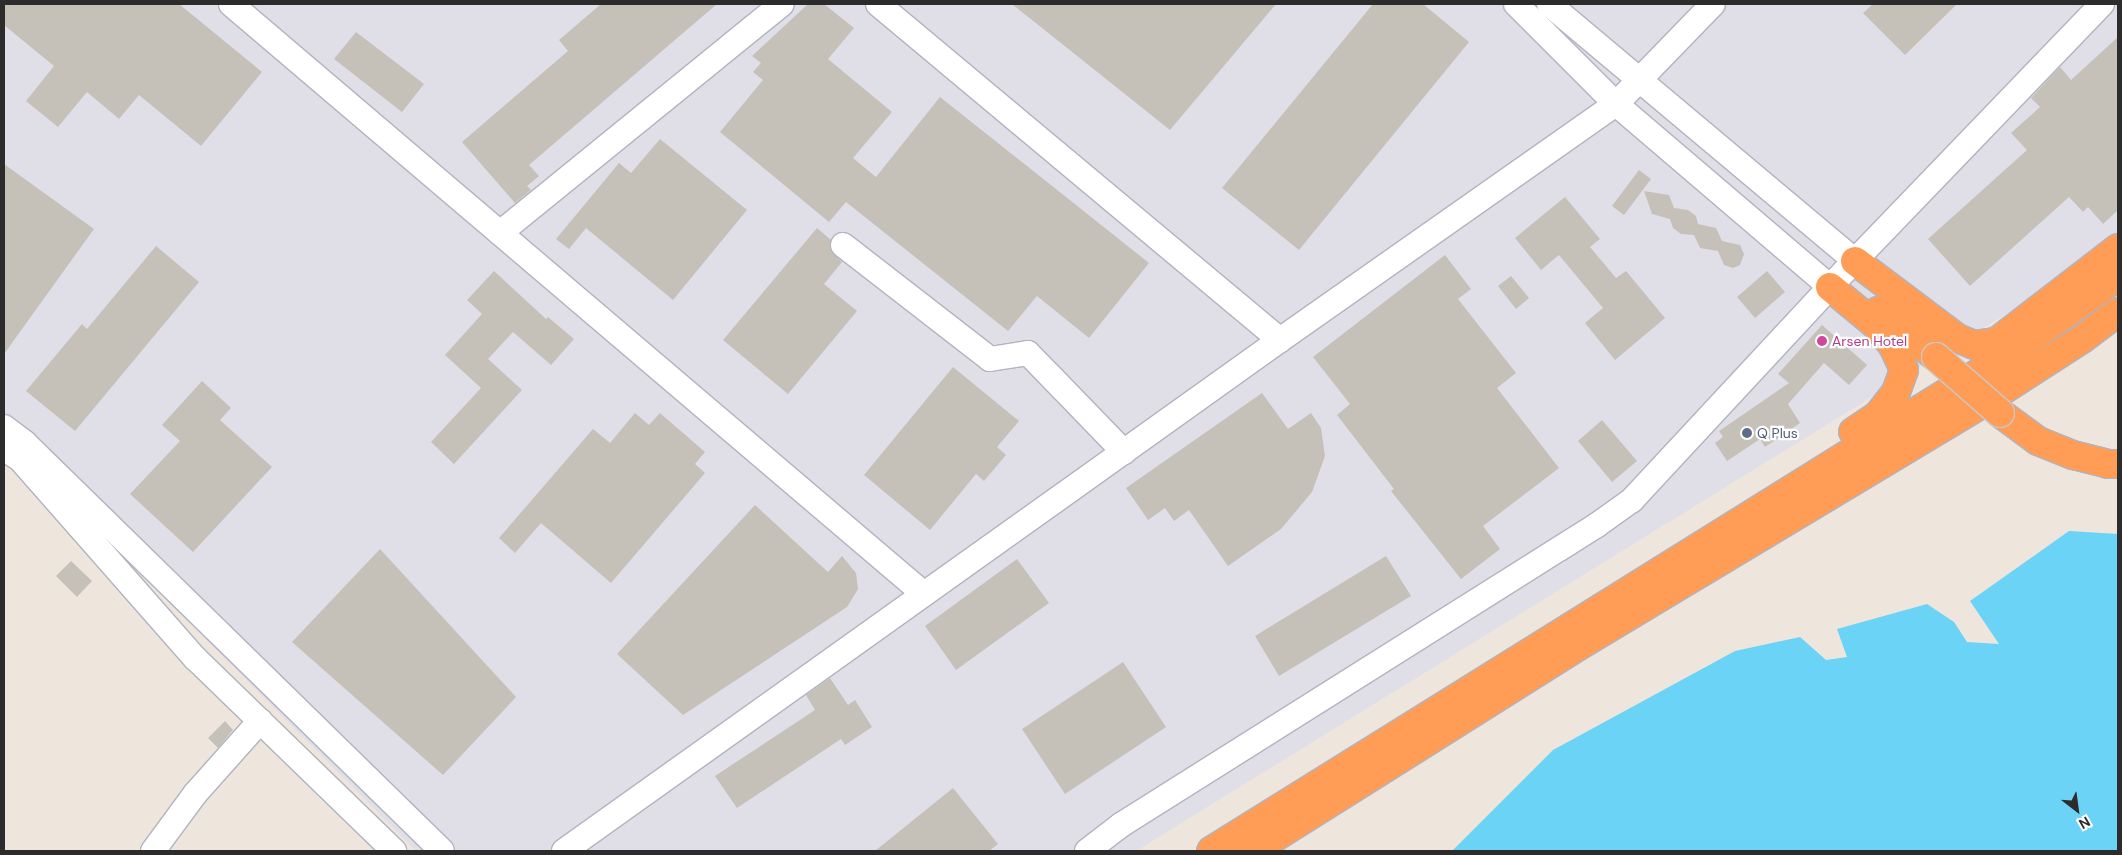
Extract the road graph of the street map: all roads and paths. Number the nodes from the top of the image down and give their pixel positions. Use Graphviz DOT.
graph roads {
  1 [pos="231,4"];
  2 [pos="782,4"];
  3 [pos="878,4"];
  4 [pos="1516,4"];
  5 [pos="1549,4"];
  6 [pos="1713,4"];
  7 [pos="2102,4"];
  8 [pos="1640,81"];
  9 [pos="1616,104"];
  10 [pos="500,233"];
  11 [pos="843,245"];
  12 [pos="2118,248"];
  13 [pos="1841,275"];
  14 [pos="2118,276"];
  15 [pos="2118,312"];
  16 [pos="2118,320"];
  17 [pos="2082,339"];
  18 [pos="1280,340"];
  19 [pos="2004,410"];
  20 [pos="4,426"];
  21 [pos="4,449"];
  22 [pos="1124,452"];
  23 [pos="2118,453"];
  24 [pos="2118,464"];
  25 [pos="1663,568"];
  26 [pos="924,594"];
  27 [pos="260,721"];
  28 [pos="153,851"];
  29 [pos="394,851"];
  30 [pos="442,851"];
  31 [pos="564,851"];
  32 [pos="1086,851"];
  33 [pos="1210,851"];
  34 [pos="1253,851"];
  1 -- 10 [label="street"];
  2 -- 10 [label="street"];
  3 -- 18 [label="street"];
  4 -- 9 [label="street"];
  5 -- 8 [label="street"];
  6 -- 8 [label="street"];
  7 -- 13 [label="street"];
  8 -- 9 [label="street"];
  8 -- 13 [label="street"];
  9 -- 13 [label="street"];
  9 -- 18 [label="street"];
  10 -- 26 [label="street"];
  11 -- 22 [label="street"];
  12 -- 13 [label="highway"];
  13 -- 19 [label="highway, bridge"];
  13 -- 25 [label="highway"];
  13 -- 32 [label="street"];
  14 -- 25 [label="highway"];
  15 -- 17 [label="highway"];
  16 -- 17 [label="highway"];
  17 -- 34 [label="highway"];
  18 -- 22 [label="street"];
  19 -- 23 [label="highway"];
  19 -- 24 [label="highway"];
  20 -- 30 [label="street"];
  21 -- 27 [label="street"];
  22 -- 26 [label="street"];
  25 -- 33 [label="highway"];
  26 -- 31 [label="street"];
  27 -- 28 [label="street"];
  27 -- 29 [label="street"];
}
